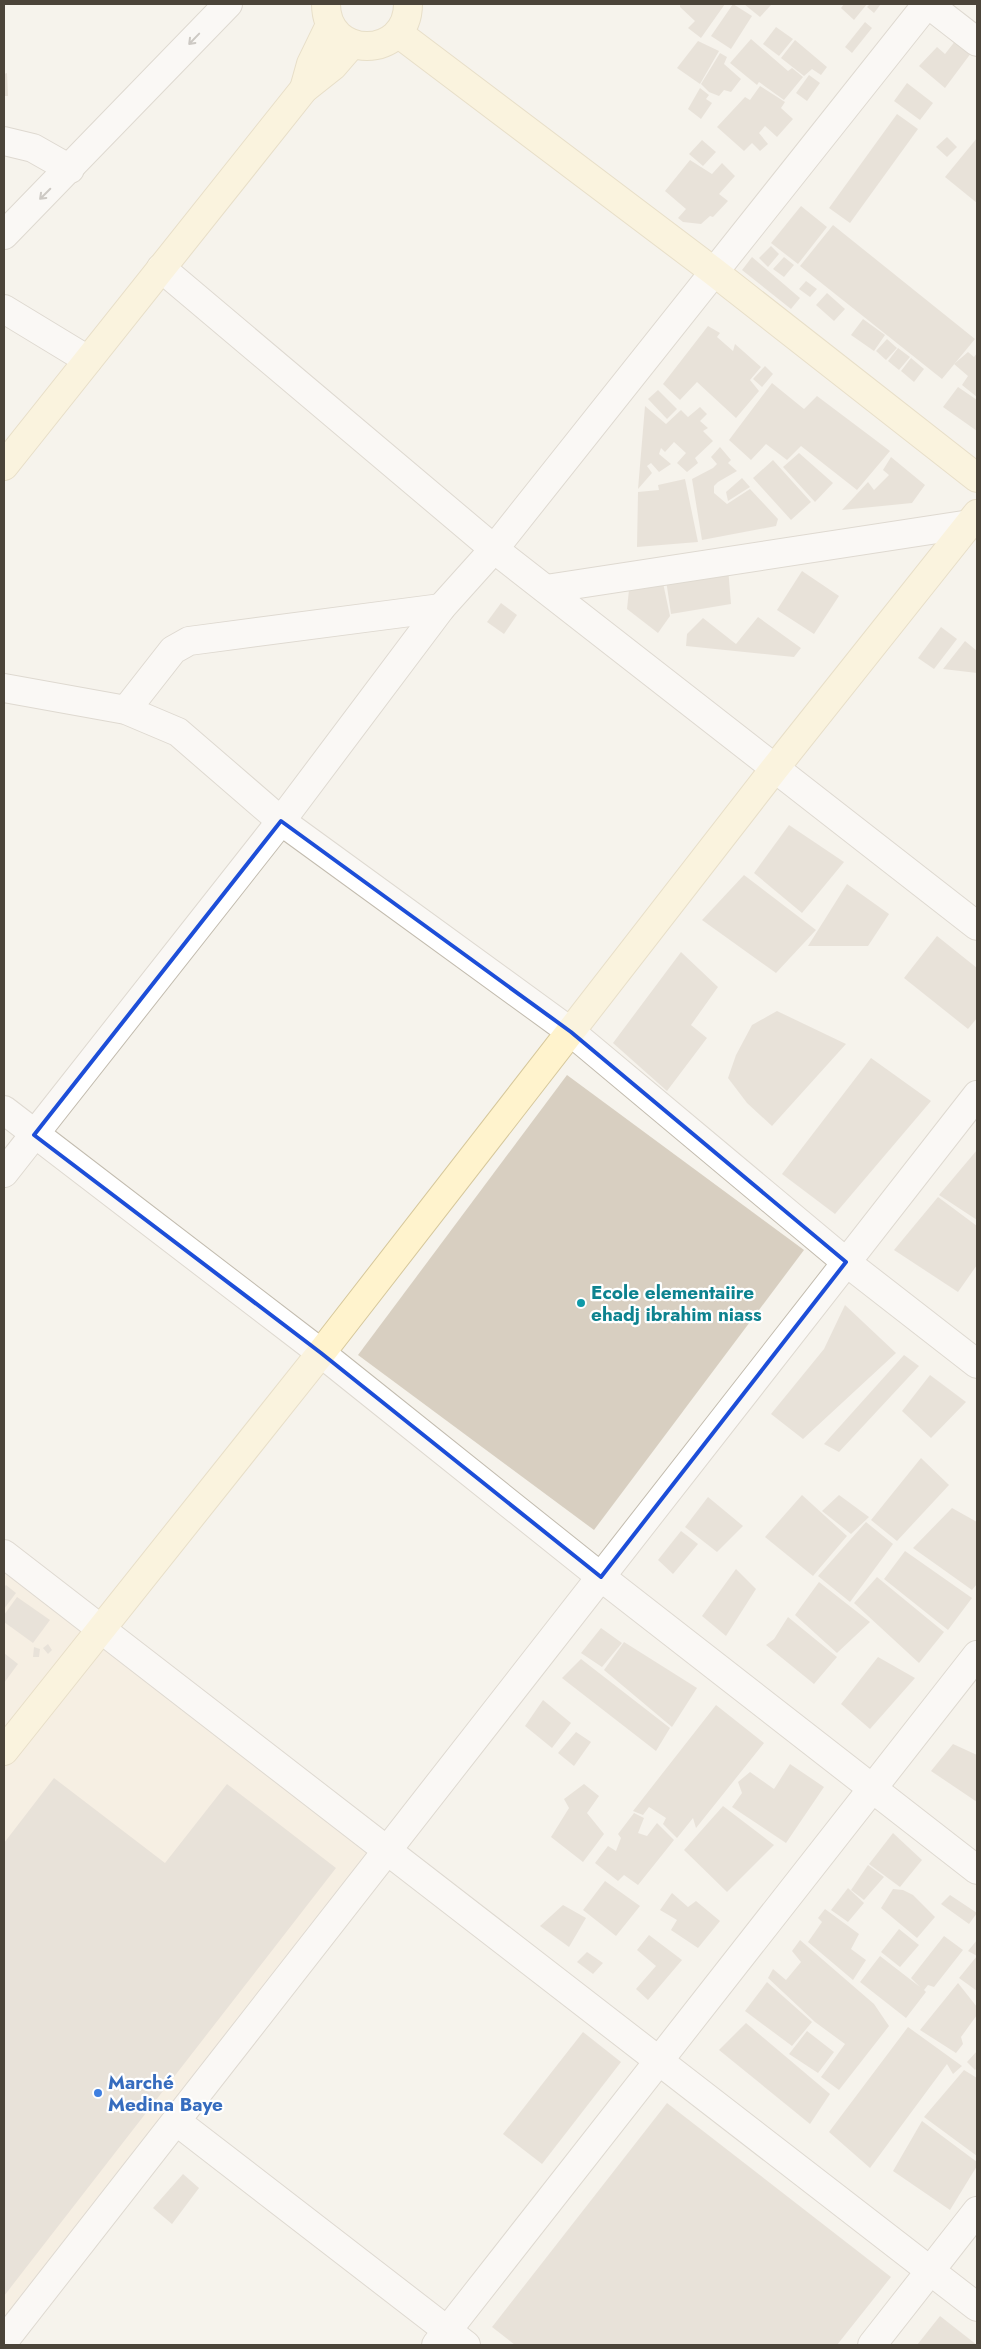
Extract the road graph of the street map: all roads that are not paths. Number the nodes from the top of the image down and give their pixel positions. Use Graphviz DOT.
graph roads {
  1 [pos="228,4"];
  2 [pos="927,4"];
  3 [pos="407,13"];
  4 [pos="328,15"];
  5 [pos="977,42"];
  6 [pos="352,44"];
  7 [pos="304,89"];
  8 [pos="4,141"];
  9 [pos="70,169"];
  10 [pos="4,235"];
  11 [pos="161,268"];
  12 [pos="713,271"];
  13 [pos="4,310"];
  14 [pos="88,360"];
  15 [pos="4,466"];
  16 [pos="977,478"];
  17 [pos="974,519"];
  18 [pos="494,549"];
  19 [pos="546,589"];
  20 [pos="441,608"];
  21 [pos="4,688"];
  22 [pos="126,710"];
  23 [pos="775,768"];
  24 [pos="281,821"];
  25 [pos="977,926"];
  26 [pos="571,1032"];
  27 [pos="977,1095"];
  28 [pos="4,1110"];
  29 [pos="34,1135"];
  30 [pos="4,1173"];
  31 [pos="846,1262"];
  32 [pos="321,1353"];
  33 [pos="977,1364"];
  34 [pos="4,1554"];
  35 [pos="601,1577"];
  36 [pos="101,1630"];
  37 [pos="977,1655"];
  38 [pos="4,1751"];
  39 [pos="872,1789"];
  40 [pos="388,1850"];
  41 [pos="977,1870"];
  42 [pos="659,2060"];
  43 [pos="176,2121"];
  44 [pos="977,2211"];
  45 [pos="931,2271"];
  46 [pos="977,2307"];
  47 [pos="449,2340"];
  48 [pos="4,2341"];
  49 [pos="872,2345"];
  1 -- 9 [label="street, one-way"];
  2 -- 5 [label="street"];
  2 -- 12 [label="street"];
  3 -- 6 [label="street"];
  3 -- 12 [label="street"];
  4 -- 6 [label="street"];
  4 -- 7 [label="street"];
  6 -- 7 [label="street"];
  7 -- 11 [label="street"];
  8 -- 9 [label="street"];
  9 -- 10 [label="street, one-way"];
  11 -- 14 [label="street"];
  11 -- 18 [label="street"];
  12 -- 16 [label="street"];
  12 -- 18 [label="street"];
  13 -- 14 [label="street"];
  14 -- 15 [label="street"];
  17 -- 19 [label="street"];
  17 -- 23 [label="street"];
  18 -- 19 [label="street"];
  18 -- 20 [label="street"];
  19 -- 23 [label="street"];
  20 -- 22 [label="street"];
  20 -- 24 [label="street"];
  21 -- 22 [label="street"];
  22 -- 24 [label="street"];
  23 -- 25 [label="street"];
  23 -- 26 [label="street"];
  24 -- 26 [label="street"];
  24 -- 29 [label="street"];
  26 -- 31 [label="street"];
  26 -- 32 [label="street"];
  27 -- 31 [label="street"];
  28 -- 29 [label="street"];
  29 -- 30 [label="street"];
  29 -- 32 [label="street"];
  31 -- 33 [label="street"];
  31 -- 35 [label="street"];
  32 -- 35 [label="street"];
  32 -- 36 [label="street"];
  34 -- 36 [label="street"];
  35 -- 39 [label="street"];
  35 -- 40 [label="street"];
  36 -- 38 [label="street"];
  36 -- 40 [label="street"];
  37 -- 39 [label="street"];
  39 -- 41 [label="street"];
  39 -- 42 [label="street"];
  40 -- 42 [label="street"];
  40 -- 43 [label="street"];
  42 -- 45 [label="street"];
  42 -- 47 [label="street"];
  43 -- 47 [label="street"];
  43 -- 48 [label="street"];
  44 -- 45 [label="street"];
  45 -- 46 [label="street"];
  45 -- 49 [label="street"];
}
